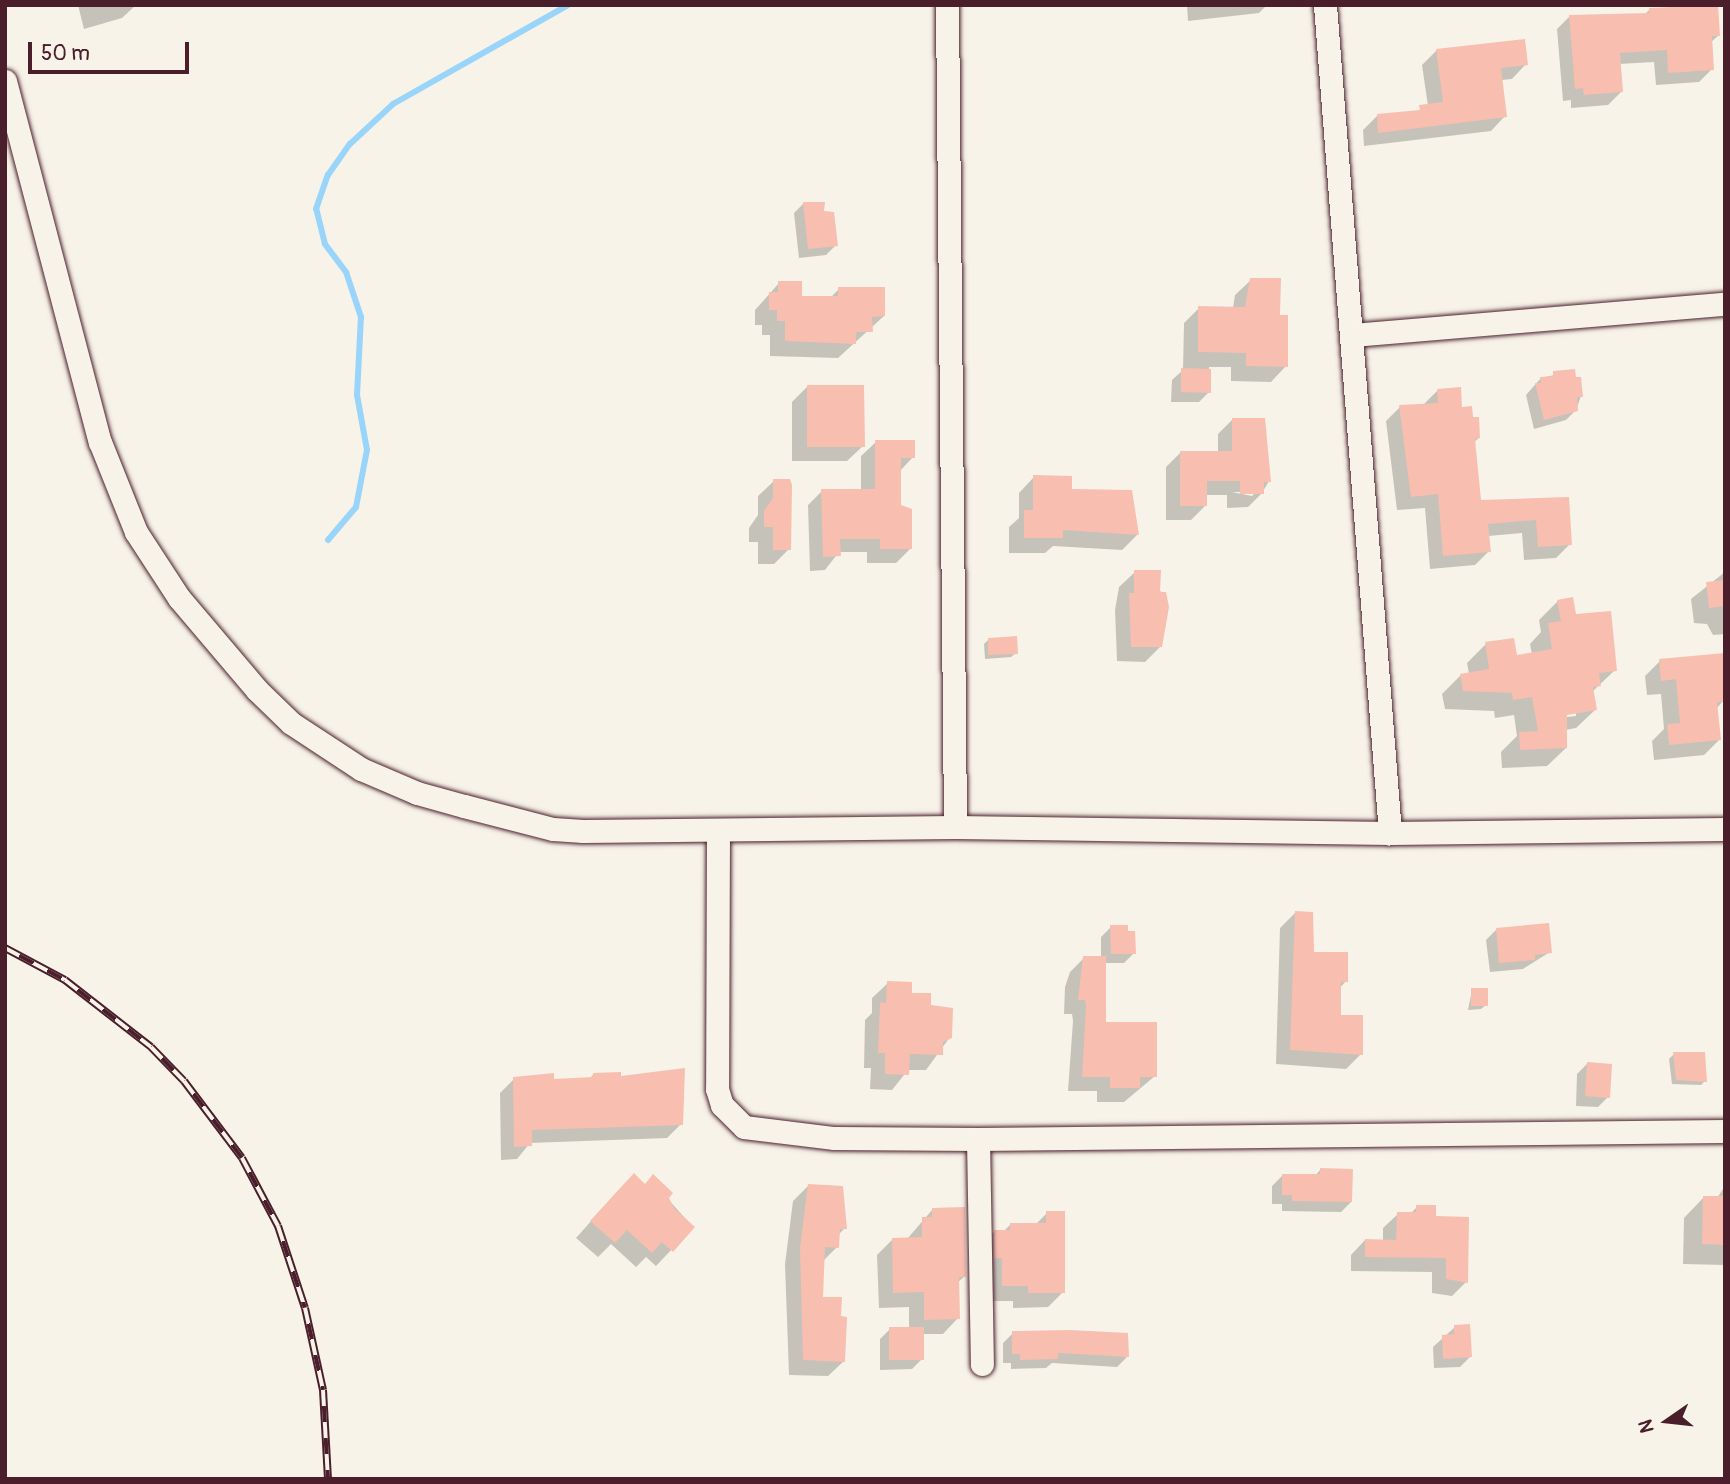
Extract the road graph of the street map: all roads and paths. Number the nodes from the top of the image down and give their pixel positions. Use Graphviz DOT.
graph roads {
  1 [pos="947,5"];
  2 [pos="1325,5"];
  3 [pos="5,81"];
  4 [pos="10,125"];
  5 [pos="1725,304"];
  6 [pos="1352,335"];
  7 [pos="956,827"];
  8 [pos="1725,830"];
  9 [pos="718,831"];
  10 [pos="1390,833"];
  11 [pos="1725,1131"];
  12 [pos="978,1139"];
  13 [pos="982,1364"];
  1 -- 7 [label="street"];
  2 -- 6 [label="street"];
  3 -- 4 [label="street"];
  4 -- 9 [label="street"];
  5 -- 6 [label="street"];
  6 -- 10 [label="street"];
  7 -- 9 [label="street"];
  7 -- 10 [label="street"];
  8 -- 10 [label="street"];
  9 -- 12 [label="street"];
  11 -- 12 [label="street"];
  12 -- 13 [label="street"];
}
